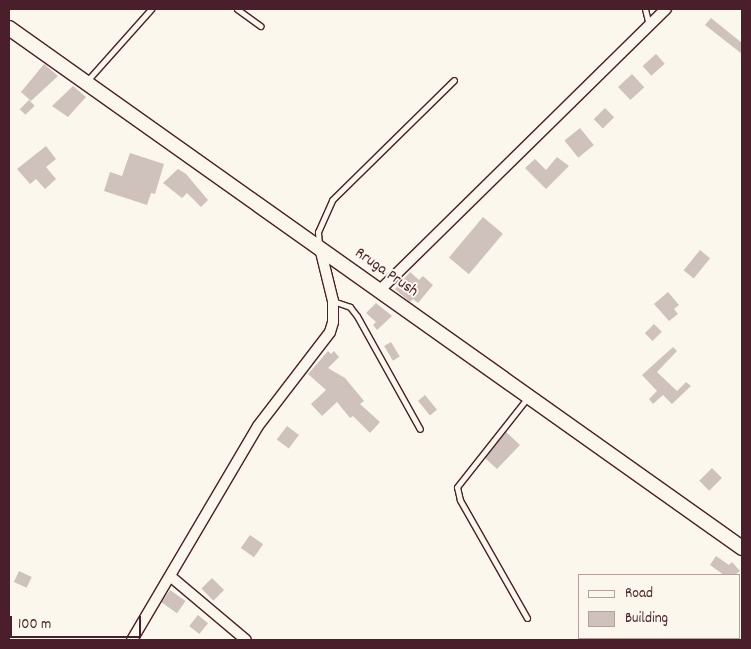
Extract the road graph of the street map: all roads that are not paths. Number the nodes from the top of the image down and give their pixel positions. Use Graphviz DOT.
graph roads {
  1 [pos="151,9"];
  2 [pos="237,9"];
  3 [pos="645,9"];
  4 [pos="666,9"];
  5 [pos="650,25"];
  6 [pos="260,26"];
  7 [pos="9,28"];
  8 [pos="454,80"];
  9 [pos="86,82"];
  10 [pos="320,248"];
  11 [pos="380,290"];
  12 [pos="333,301"];
  13 [pos="529,396"];
  14 [pos="420,429"];
  15 [pos="742,548"];
  16 [pos="170,576"];
  17 [pos="527,618"];
  18 [pos="131,640"];
  19 [pos="246,640"];
  1 -- 9 [label="lane"];
  2 -- 6 [label="lane"];
  3 -- 5 [label="lane"];
  4 -- 5 [label="street"];
  5 -- 11 [label="street"];
  7 -- 9 [label="street, Rruga Prush"];
  8 -- 10 [label="lane"];
  9 -- 10 [label="street, Rruga Prush"];
  10 -- 11 [label="street, Rruga Prush"];
  10 -- 12 [label="street"];
  11 -- 13 [label="street, Rruga Prush"];
  12 -- 14 [label="lane"];
  12 -- 16 [label="street"];
  13 -- 15 [label="street, Rruga Prush"];
  13 -- 17 [label="lane"];
  16 -- 18 [label="street"];
  16 -- 19 [label="street"];
}
